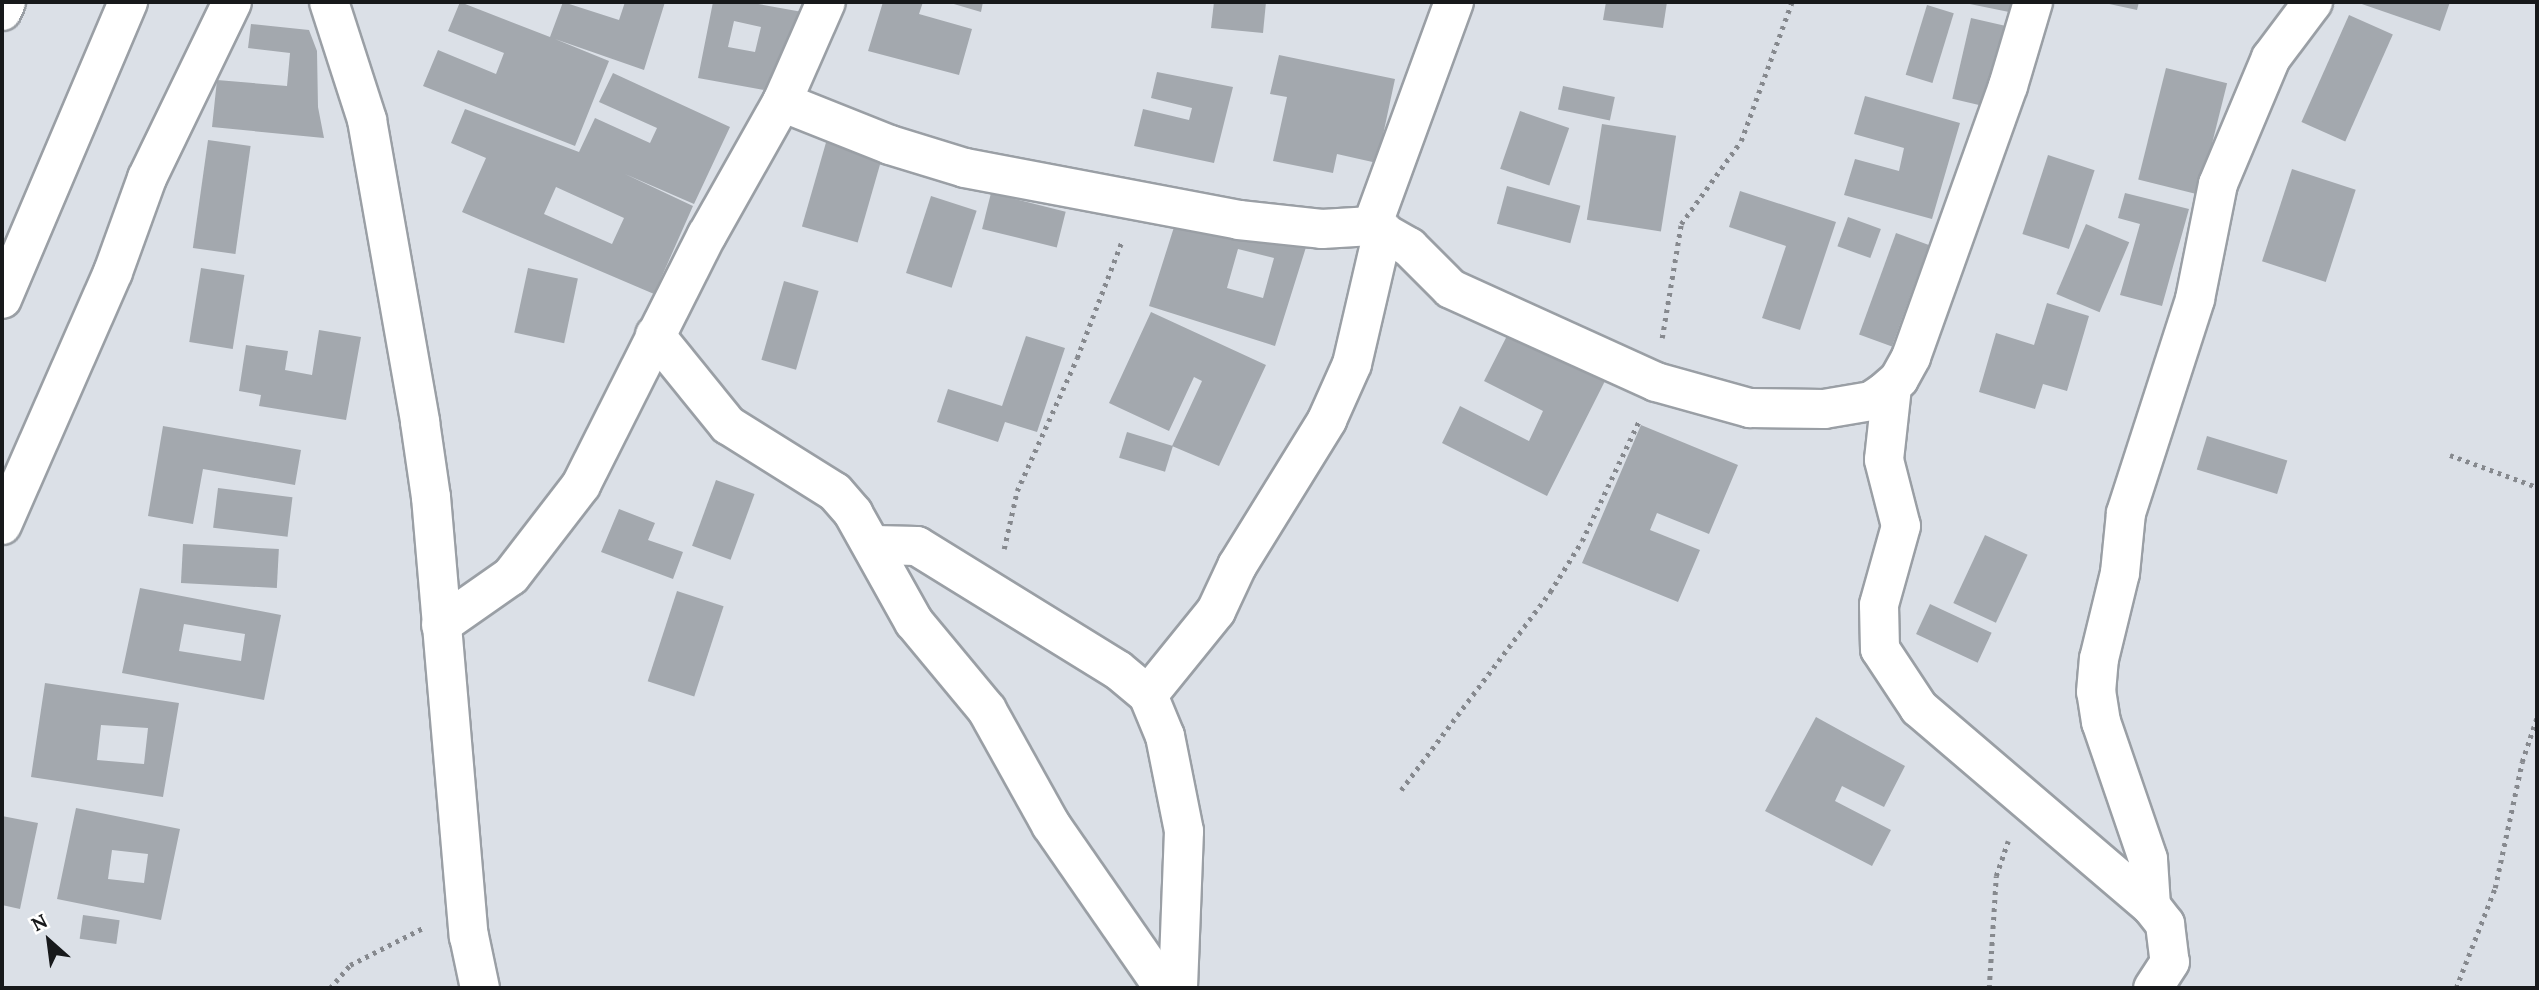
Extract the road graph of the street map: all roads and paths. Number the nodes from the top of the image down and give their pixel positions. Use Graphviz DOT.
graph roads {
  1 [pos="6,2"];
  2 [pos="128,2"];
  3 [pos="232,2"];
  4 [pos="329,2"];
  5 [pos="825,2"];
  6 [pos="1454,2"];
  7 [pos="1792,2"];
  8 [pos="2033,2"];
  9 [pos="2313,2"];
  10 [pos="2,11"];
  11 [pos="782,102"];
  12 [pos="1130,199"];
  13 [pos="1378,229"];
  14 [pos="2,299"];
  15 [pos="656,335"];
  16 [pos="1656,382"];
  17 [pos="1892,387"];
  18 [pos="2450,455"];
  19 [pos="2537,487"];
  20 [pos="2,525"];
  21 [pos="875,545"];
  22 [pos="988,591"];
  23 [pos="441,625"];
  24 [pos="1148,695"];
  25 [pos="2537,717"];
  26 [pos="1401,790"];
  27 [pos="2028,799"];
  28 [pos="466,900"];
  29 [pos="2151,906"];
  30 [pos="330,988"];
  31 [pos="480,988"];
  32 [pos="1164,988"];
  33 [pos="1178,988"];
  34 [pos="1989,988"];
  35 [pos="2153,988"];
  36 [pos="2456,988"];
  1 -- 10 [label="street"];
  2 -- 14 [label="street"];
  3 -- 20 [label="street"];
  4 -- 23 [label="street"];
  5 -- 11 [label="street"];
  6 -- 13 [label="street"];
  7 -- 16 [label="path"];
  8 -- 17 [label="street"];
  9 -- 29 [label="street"];
  11 -- 12 [label="street"];
  11 -- 15 [label="street"];
  12 -- 13 [label="street"];
  12 -- 22 [label="path"];
  13 -- 16 [label="street"];
  13 -- 24 [label="street"];
  15 -- 21 [label="street"];
  15 -- 23 [label="street"];
  16 -- 17 [label="street"];
  16 -- 26 [label="path"];
  17 -- 27 [label="street"];
  18 -- 19 [label="path"];
  21 -- 22 [label="street"];
  21 -- 32 [label="street"];
  22 -- 24 [label="street"];
  23 -- 28 [label="street"];
  24 -- 33 [label="street"];
  25 -- 36 [label="path"];
  27 -- 29 [label="street"];
  27 -- 34 [label="path"];
  28 -- 30 [label="path"];
  28 -- 31 [label="street"];
  29 -- 35 [label="street"];
}
